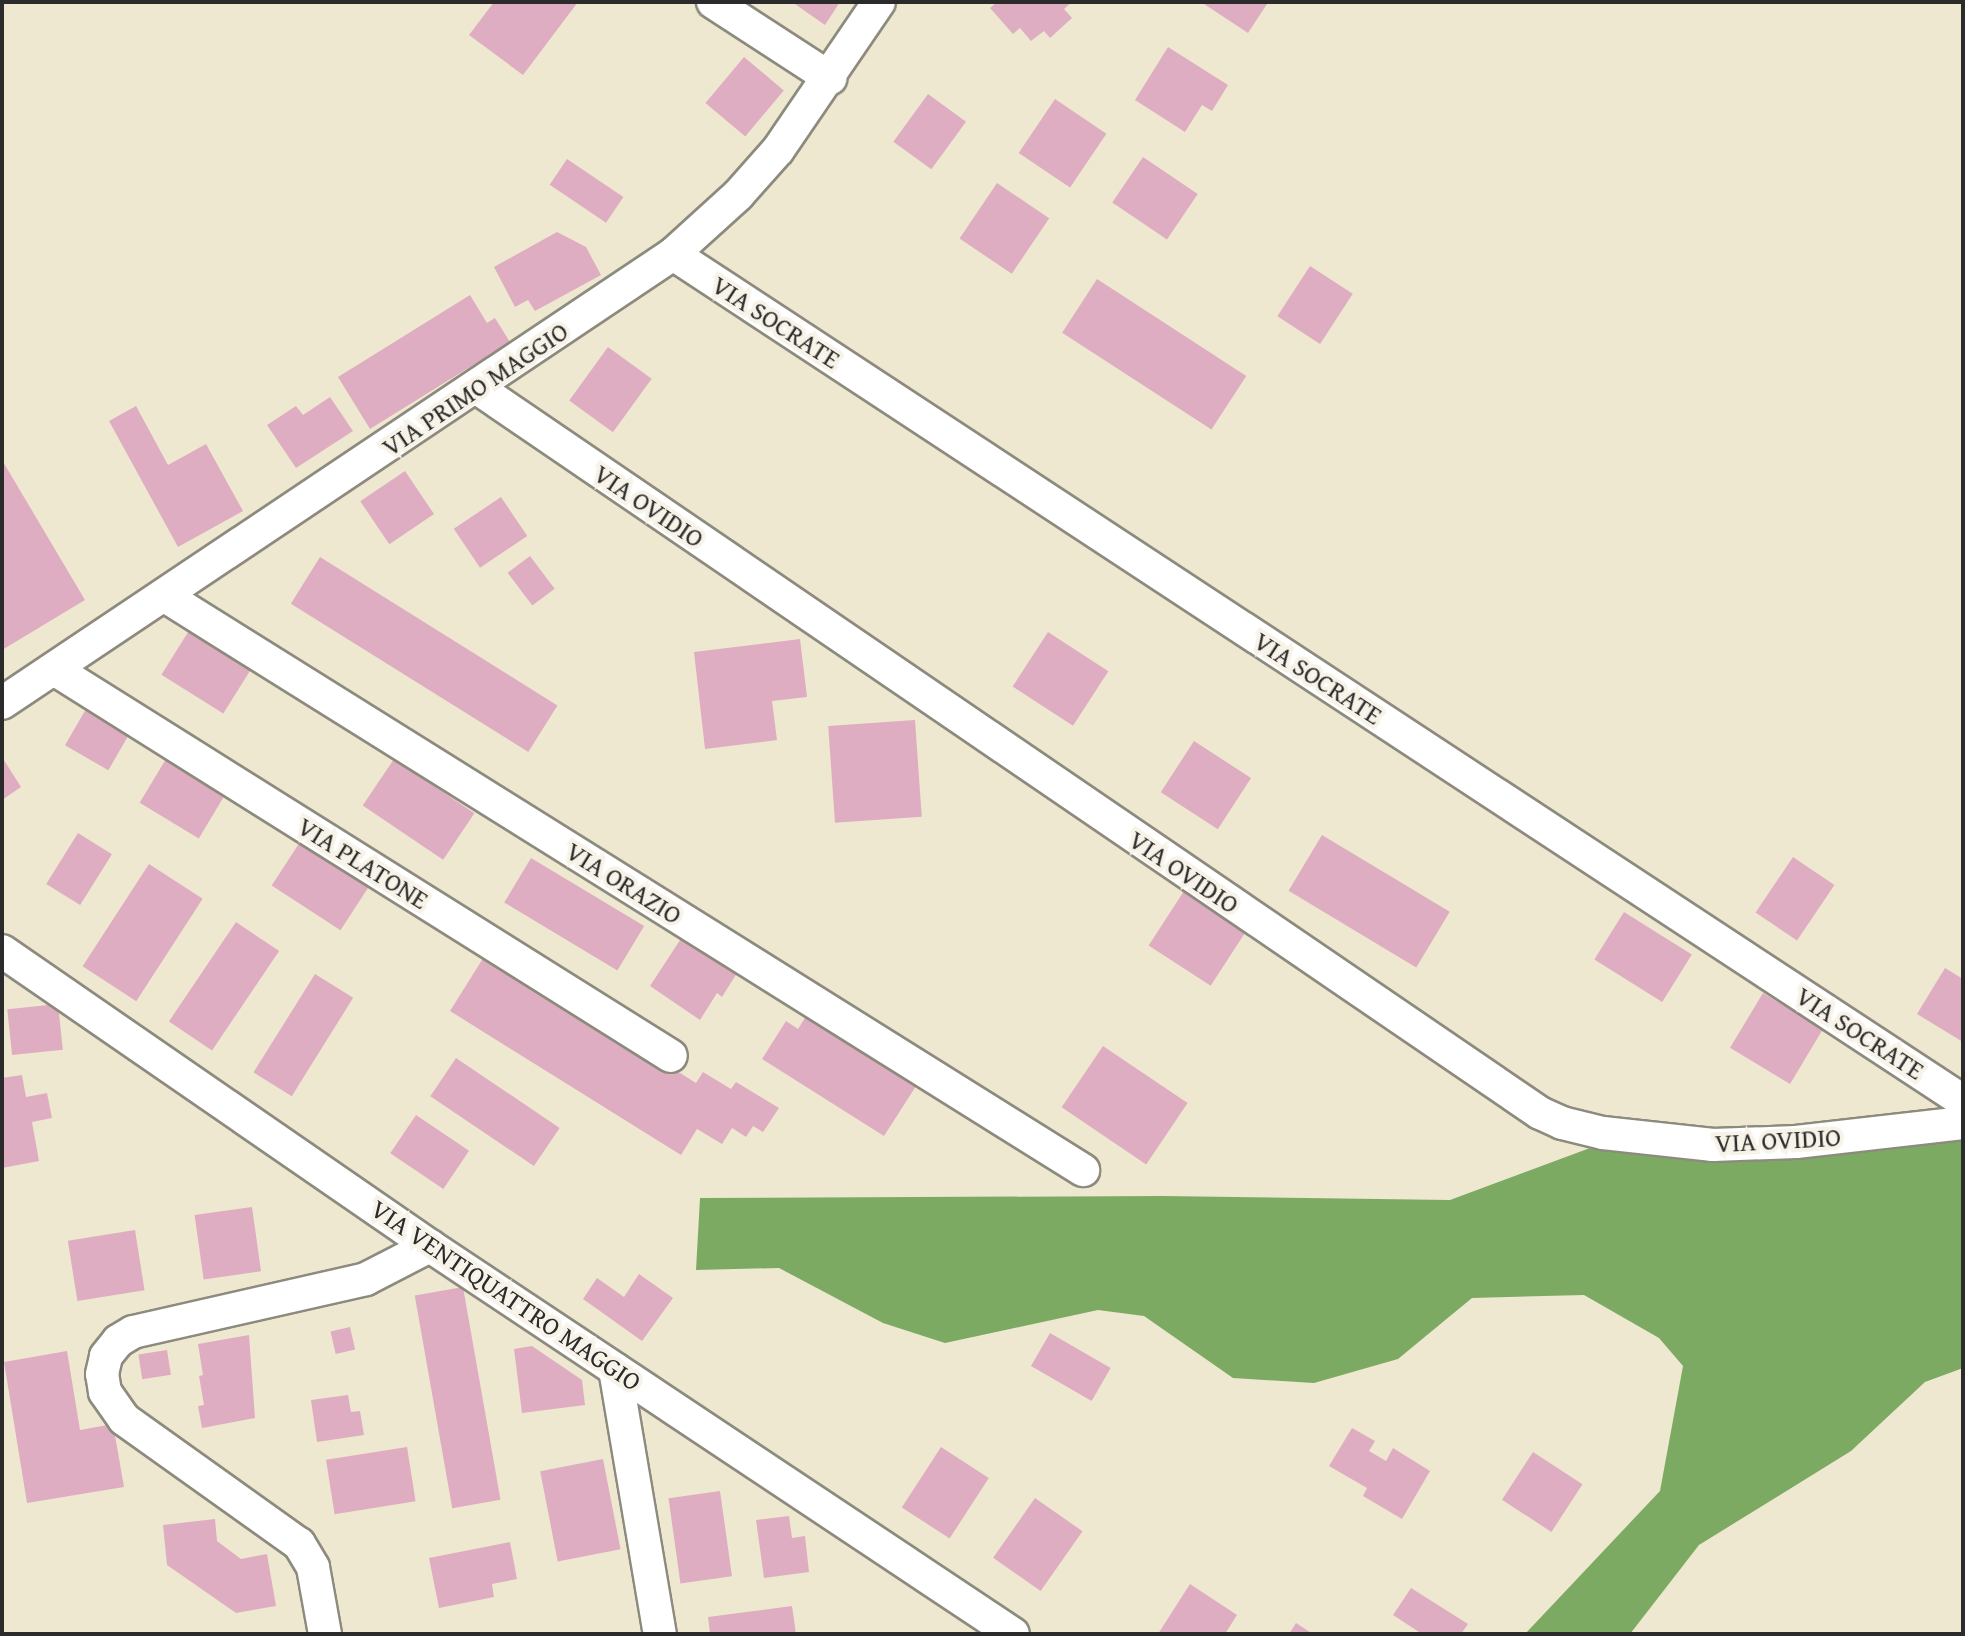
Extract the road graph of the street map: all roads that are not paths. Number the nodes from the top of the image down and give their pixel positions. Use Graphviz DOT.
graph roads {
  1 [pos="713,2"];
  2 [pos="879,2"];
  3 [pos="830,78"];
  4 [pos="673,254"];
  5 [pos="476,387"];
  6 [pos="165,596"];
  7 [pos="54,669"];
  8 [pos="2,703"];
  9 [pos="2,951"];
  10 [pos="671,1056"];
  11 [pos="1963,1101"];
  12 [pos="1963,1123"];
  13 [pos="1083,1170"];
  14 [pos="430,1246"];
  15 [pos="615,1369"];
  16 [pos="325,1634"];
  17 [pos="660,1634"];
  18 [pos="1013,1634"];
  1 -- 3 [label="street"];
  2 -- 3 [label="street, VIA PRIMO MAGGIO"];
  3 -- 4 [label="street, VIA PRIMO MAGGIO"];
  4 -- 5 [label="street, VIA PRIMO MAGGIO"];
  4 -- 11 [label="street, VIA SOCRATE"];
  5 -- 6 [label="street, VIA PRIMO MAGGIO"];
  5 -- 12 [label="street, VIA OVIDIO"];
  6 -- 7 [label="street, VIA PRIMO MAGGIO"];
  6 -- 13 [label="street, VIA ORAZIO"];
  7 -- 8 [label="street, VIA PRIMO MAGGIO"];
  7 -- 10 [label="street, VIA PLATONE"];
  9 -- 14 [label="street, VIA VENTIQUATTRO MAGGIO"];
  14 -- 15 [label="street, VIA VENTIQUATTRO MAGGIO"];
  14 -- 16 [label="street"];
  15 -- 17 [label="street"];
  15 -- 18 [label="street, VIA VENTIQUATTRO MAGGIO"];
}
